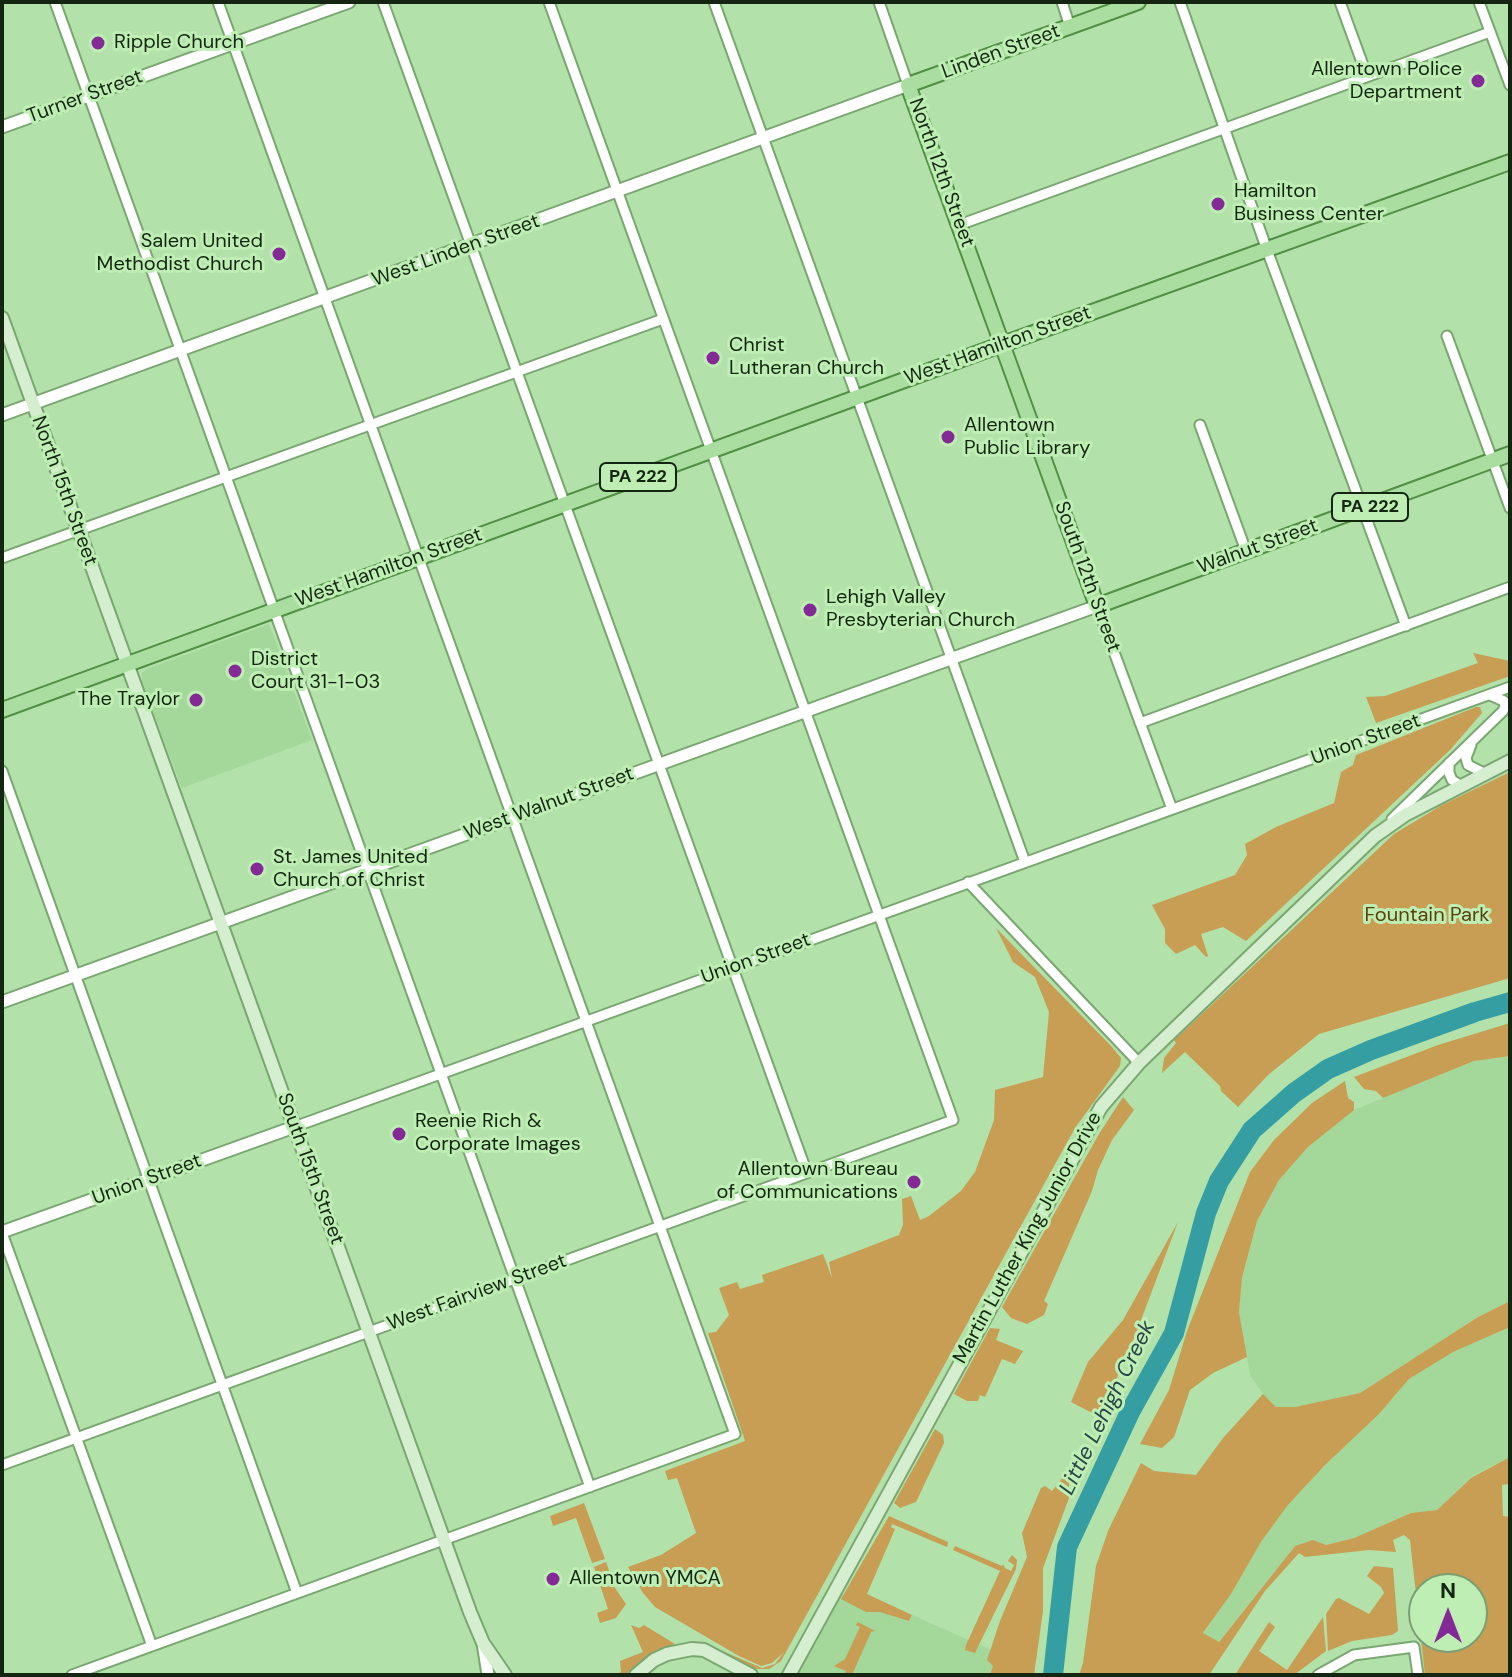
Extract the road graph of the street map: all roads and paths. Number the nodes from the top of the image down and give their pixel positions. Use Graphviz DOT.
graph roads {
  1 [pos="55,2"];
  2 [pos="218,2"];
  3 [pos="349,2"];
  4 [pos="383,2"];
  5 [pos="549,2"];
  6 [pos="714,2"];
  7 [pos="879,2"];
  8 [pos="1062,2"];
  9 [pos="1138,2"];
  10 [pos="1180,2"];
  11 [pos="1340,2"];
  12 [pos="1479,2"];
  13 [pos="1070,27"];
  14 [pos="1490,32"];
  15 [pos="233,44"];
  16 [pos="1367,76"];
  17 [pos="908,85"];
  18 [pos="1510,85"];
  19 [pos="89,96"];
  20 [pos="2,127"];
  21 [pos="1225,129"];
  22 [pos="763,140"];
  23 [pos="1510,162"];
  24 [pos="617,192"];
  25 [pos="959,225"];
  26 [pos="471,246"];
  27 [pos="1267,250"];
  28 [pos="326,298"];
  29 [pos="2,318"];
  30 [pos="663,319"];
  31 [pos="1447,336"];
  32 [pos="1003,344"];
  33 [pos="180,351"];
  34 [pos="517,372"];
  35 [pos="857,398"];
  36 [pos="32,405"];
  37 [pos="2,415"];
  38 [pos="371,425"];
  39 [pos="1200,425"];
  40 [pos="710,451"];
  41 [pos="1510,454"];
  42 [pos="1493,461"];
  43 [pos="225,478"];
  44 [pos="564,504"];
  45 [pos="1510,508"];
  46 [pos="1364,509"];
  47 [pos="79,531"];
  48 [pos="1246,551"];
  49 [pos="420,557"];
  50 [pos="2,558"];
  51 [pos="1510,587"];
  52 [pos="1097,606"];
  53 [pos="273,610"];
  54 [pos="1406,626"];
  55 [pos="951,659"];
  56 [pos="127,664"];
  57 [pos="1510,687"];
  58 [pos="1490,695"];
  59 [pos="1507,708"];
  60 [pos="2,710"];
  61 [pos="805,712"];
  62 [pos="1140,723"];
  63 [pos="1474,739"];
  64 [pos="1510,761"];
  65 [pos="1449,763"];
  66 [pos="659,764"];
  67 [pos="2,771"];
  68 [pos="1484,773"];
  69 [pos="1460,785"];
  70 [pos="1172,809"];
  71 [pos="513,817"];
  72 [pos="1375,836"];
  73 [pos="1025,862"];
  74 [pos="367,870"];
  75 [pos="968,882"];
  76 [pos="879,915"];
  77 [pos="220,923"];
  78 [pos="733,968"];
  79 [pos="75,976"];
  80 [pos="2,1002"];
  81 [pos="587,1021"];
  82 [pos="1139,1063"];
  83 [pos="441,1074"];
  84 [pos="294,1127"];
  85 [pos="807,1173"];
  86 [pos="147,1180"];
  87 [pos="661,1226"];
  88 [pos="2,1232"];
  89 [pos="515,1279"];
  90 [pos="369,1332"];
  91 [pos="223,1385"];
  92 [pos="76,1438"];
  93 [pos="2,1465"];
  94 [pos="590,1487"];
  95 [pos="445,1539"];
  96 [pos="297,1593"];
  97 [pos="483,1643"];
  98 [pos="152,1646"];
  99 [pos="710,1653"];
  100 [pos="738,1671"];
  101 [pos="787,1673"];
  102 [pos="504,1674"];
  103 [pos="72,1675"];
  104 [pos="488,1675"];
  105 [pos="636,1675"];
  106 [pos="648,1675"];
  107 [pos="751,1675"];
  108 [pos="1318,1675"];
  109 [pos="1418,1675"];
  1 -- 19 [label="street"];
  2 -- 15 [label="street"];
  3 -- 15 [label="street, Turner Street"];
  4 -- 26 [label="street"];
  5 -- 24 [label="street"];
  6 -- 22 [label="street"];
  7 -- 17 [label="street, North 12th Street"];
  8 -- 13 [label="street"];
  9 -- 13 [label="main road, Linden Street"];
  10 -- 21 [label="street"];
  11 -- 16 [label="street"];
  12 -- 14 [label="street"];
  13 -- 17 [label="main road, Linden Street"];
  14 -- 16 [label="street"];
  14 -- 18 [label="street"];
  15 -- 19 [label="street, Turner Street"];
  15 -- 28 [label="street"];
  16 -- 21 [label="street"];
  17 -- 22 [label="street, West Linden Street"];
  17 -- 25 [label="main road, North 12th Street"];
  19 -- 20 [label="street, Turner Street"];
  19 -- 33 [label="street"];
  21 -- 25 [label="street"];
  21 -- 27 [label="street"];
  22 -- 24 [label="street, West Linden Street"];
  22 -- 35 [label="street"];
  23 -- 27 [label="main road, West Hamilton Street"];
  24 -- 26 [label="street, West Linden Street"];
  24 -- 30 [label="street"];
  25 -- 32 [label="main road, North 12th Street"];
  26 -- 28 [label="street, West Linden Street"];
  26 -- 34 [label="street"];
  27 -- 32 [label="main road, West Hamilton Street"];
  27 -- 46 [label="street"];
  28 -- 33 [label="street, West Linden Street"];
  28 -- 38 [label="street"];
  29 -- 36 [label="main road, North 15th Street"];
  30 -- 34 [label="street"];
  30 -- 40 [label="street"];
  31 -- 42 [label="street"];
  32 -- 35 [label="main road, West Hamilton Street / PA 222"];
  32 -- 52 [label="main road, South 12th Street"];
  33 -- 36 [label="street, West Linden Street"];
  33 -- 43 [label="street"];
  34 -- 38 [label="street"];
  34 -- 44 [label="street"];
  35 -- 40 [label="main road, West Hamilton Street / PA 222"];
  35 -- 55 [label="street"];
  36 -- 37 [label="street, West Linden Street"];
  36 -- 47 [label="main road, North 15th Street"];
  38 -- 43 [label="street"];
  38 -- 49 [label="street"];
  39 -- 48 [label="street"];
  40 -- 44 [label="main road, West Hamilton Street / PA 222"];
  40 -- 61 [label="street"];
  41 -- 42 [label="main road, Walnut Street / PA 222"];
  42 -- 45 [label="street"];
  42 -- 46 [label="main road, Walnut Street / PA 222"];
  43 -- 47 [label="street"];
  43 -- 53 [label="street"];
  44 -- 49 [label="main road, West Hamilton Street / PA 222"];
  44 -- 66 [label="street"];
  46 -- 48 [label="main road, Walnut Street / PA 222"];
  46 -- 54 [label="street"];
  47 -- 50 [label="street"];
  47 -- 56 [label="main road, North 15th Street"];
  48 -- 52 [label="main road, Walnut Street / PA 222"];
  49 -- 53 [label="main road, West Hamilton Street / PA 222"];
  49 -- 71 [label="street"];
  51 -- 54 [label="street"];
  52 -- 55 [label="street, West Walnut Street"];
  52 -- 62 [label="street, South 12th Street"];
  53 -- 56 [label="main road, West Hamilton Street / PA 222"];
  53 -- 74 [label="street"];
  54 -- 62 [label="street"];
  55 -- 61 [label="street, West Walnut Street"];
  55 -- 73 [label="street"];
  56 -- 60 [label="main road, PA 222"];
  56 -- 77 [label="main road, South 15th Street"];
  57 -- 58 [label="street, Union Street"];
  58 -- 59 [label="street"];
  58 -- 70 [label="street, Union Street"];
  59 -- 63 [label="street"];
  61 -- 66 [label="street, West Walnut Street"];
  61 -- 76 [label="street"];
  62 -- 70 [label="street, South 12th Street"];
  63 -- 65 [label="street"];
  63 -- 68 [label="street"];
  64 -- 68 [label="main road, Martin Luther King Junior Drive"];
  65 -- 69 [label="street"];
  65 -- 72 [label="street"];
  66 -- 71 [label="street, West Walnut Street"];
  66 -- 78 [label="street"];
  67 -- 79 [label="street"];
  68 -- 69 [label="main road, Martin Luther King Junior Drive"];
  69 -- 72 [label="main road, Martin Luther King Junior Drive"];
  70 -- 73 [label="street, Union Street"];
  71 -- 74 [label="street, West Walnut Street"];
  71 -- 81 [label="street"];
  72 -- 82 [label="main road, Martin Luther King Junior Drive"];
  73 -- 75 [label="street, Union Street"];
  74 -- 77 [label="street, West Walnut Street"];
  74 -- 83 [label="street"];
  75 -- 76 [label="street, Union Street"];
  75 -- 82 [label="street"];
  76 -- 78 [label="street, Union Street"];
  76 -- 85 [label="street, West Fairview Street"];
  77 -- 79 [label="street, West Walnut Street"];
  77 -- 84 [label="main road, South 15th Street"];
  78 -- 81 [label="street, Union Street"];
  78 -- 85 [label="street"];
  79 -- 80 [label="street, West Walnut Street"];
  79 -- 86 [label="street"];
  81 -- 83 [label="street, Union Street"];
  81 -- 87 [label="street"];
  82 -- 101 [label="main road, Martin Luther King Junior Drive"];
  83 -- 84 [label="street, Union Street"];
  83 -- 89 [label="street"];
  84 -- 86 [label="street, Union Street"];
  84 -- 90 [label="main road, South 15th Street"];
  85 -- 87 [label="street, West Fairview Street"];
  86 -- 88 [label="street, Union Street"];
  86 -- 91 [label="street"];
  87 -- 89 [label="street, West Fairview Street"];
  87 -- 94 [label="street"];
  88 -- 92 [label="street"];
  89 -- 90 [label="street, West Fairview Street"];
  89 -- 94 [label="street"];
  90 -- 91 [label="street, West Fairview Street"];
  90 -- 95 [label="main road, South 15th Street"];
  91 -- 92 [label="street, West Fairview Street"];
  91 -- 96 [label="street"];
  92 -- 93 [label="street, West Fairview Street"];
  92 -- 98 [label="street"];
  94 -- 95 [label="street"];
  95 -- 96 [label="street"];
  95 -- 97 [label="main road, South 15th Street"];
  96 -- 98 [label="street"];
  97 -- 102 [label="main road"];
  97 -- 104 [label="street, South 15th Street"];
  98 -- 103 [label="street"];
  99 -- 100 [label="main road"];
  99 -- 105 [label="main road"];
  99 -- 106 [label="main road"];
  100 -- 107 [label="main road"];
  108 -- 109 [label="street"];
}
